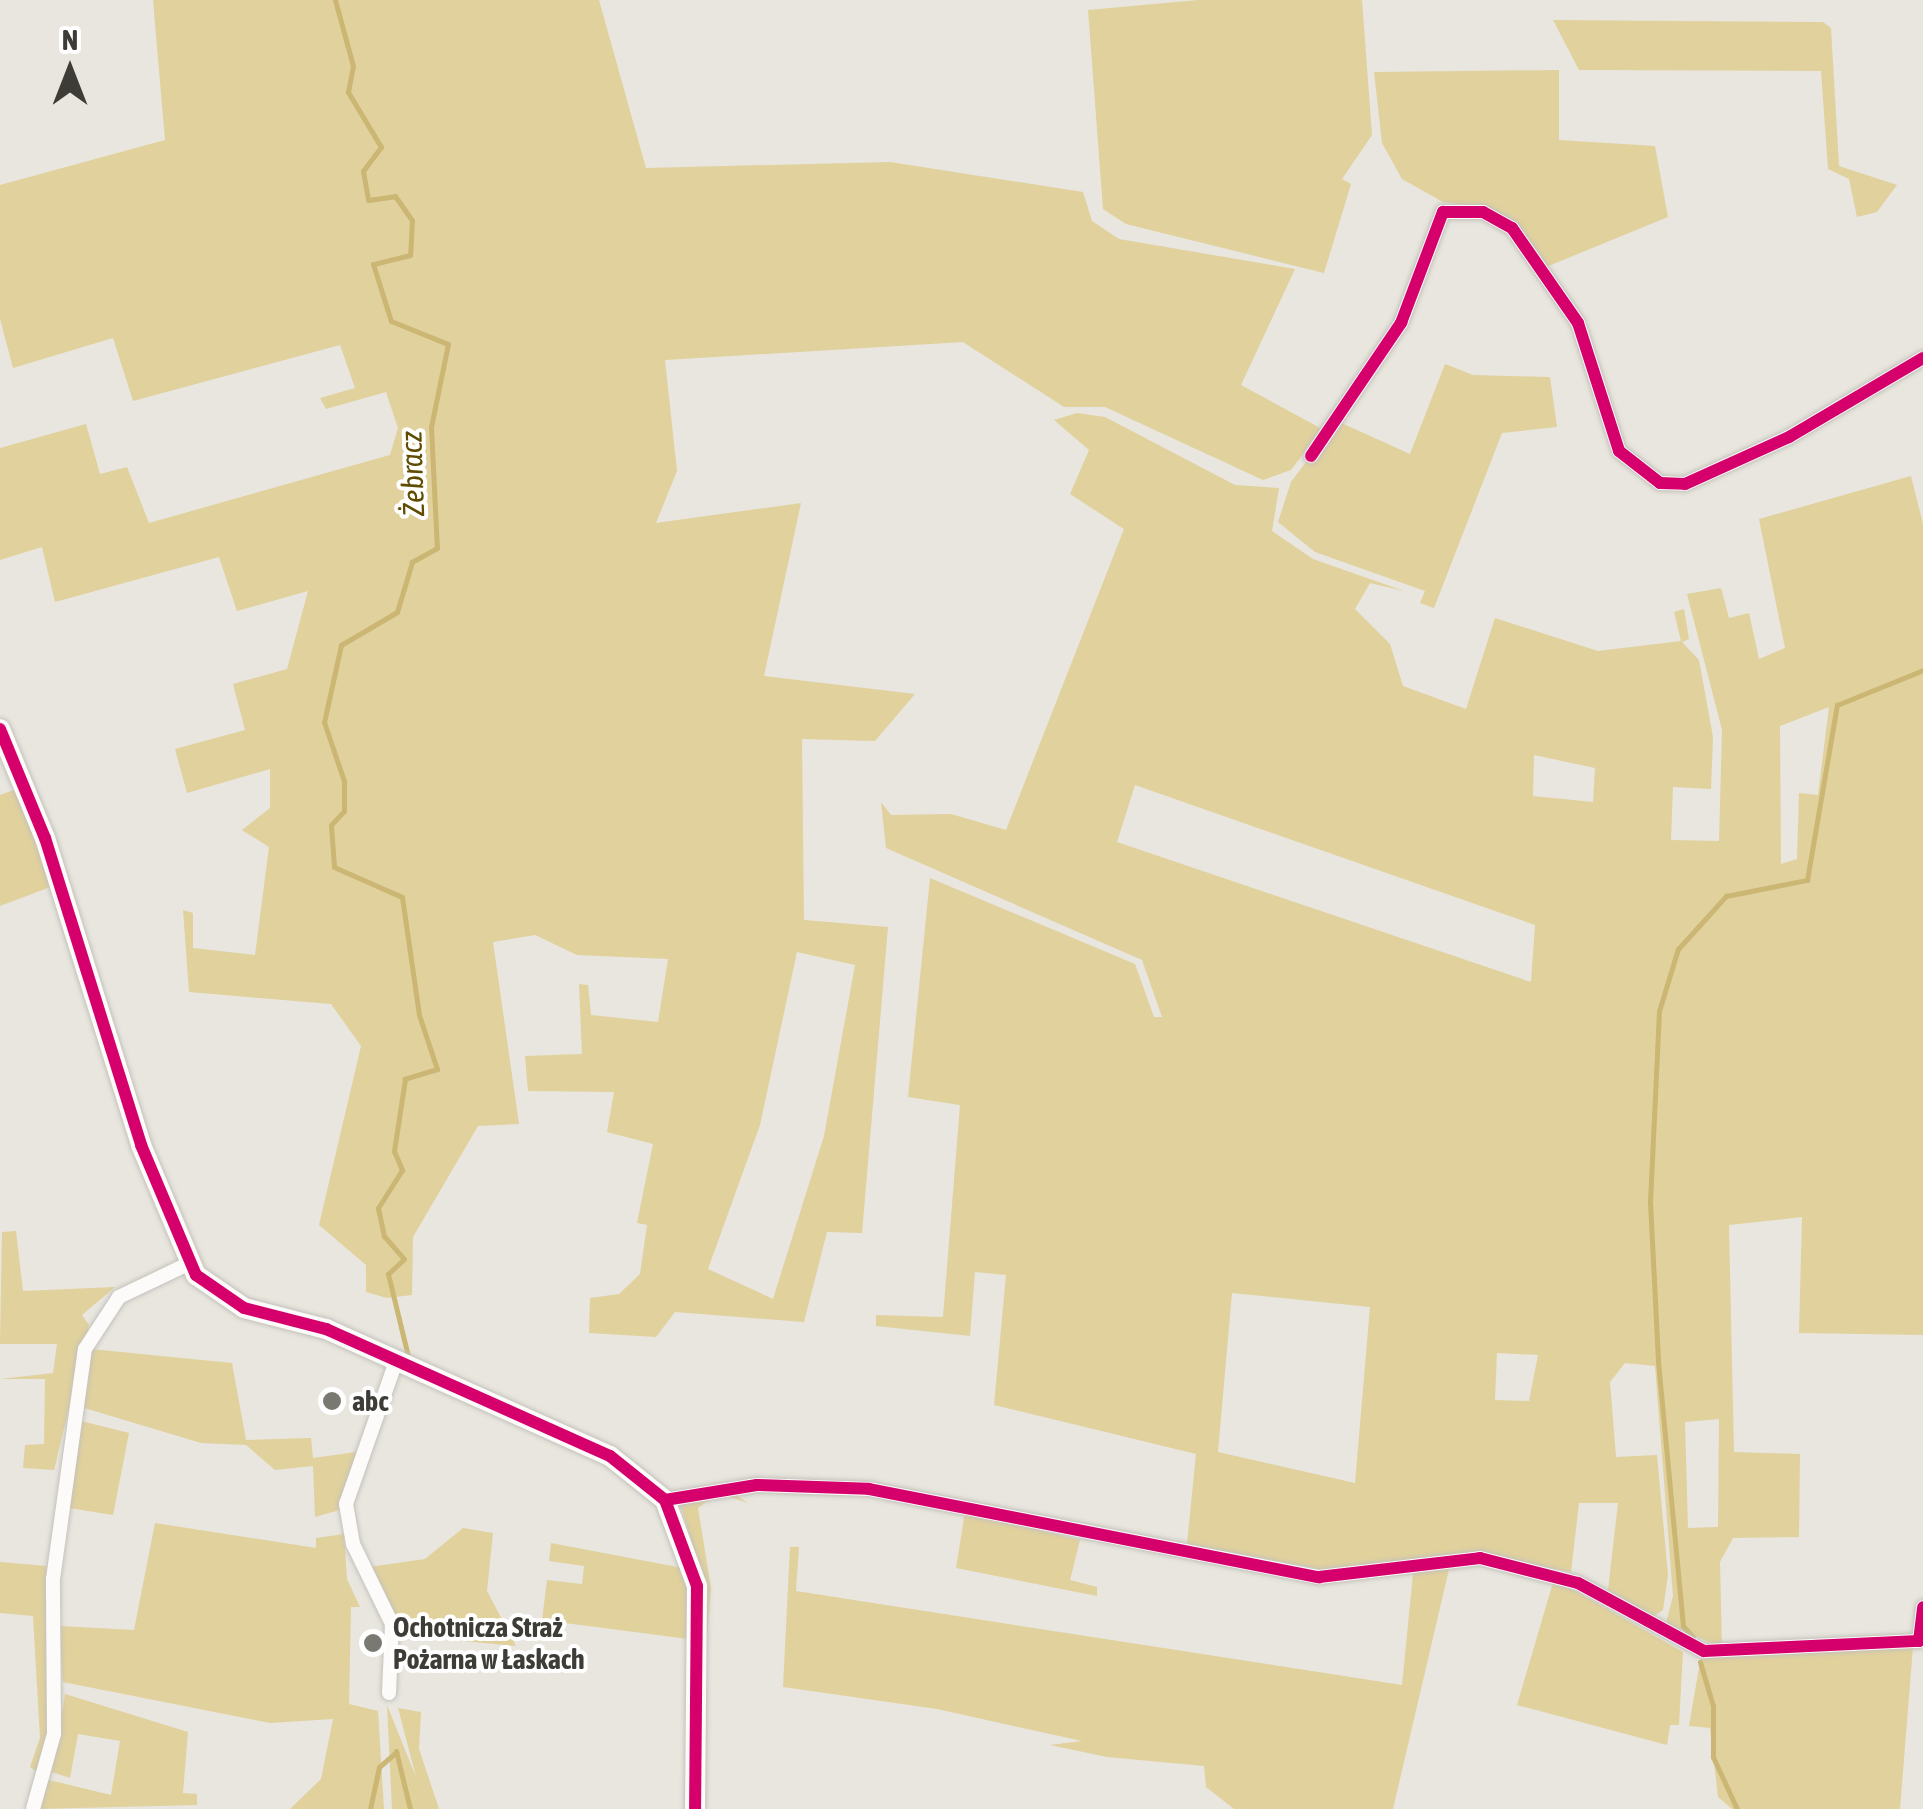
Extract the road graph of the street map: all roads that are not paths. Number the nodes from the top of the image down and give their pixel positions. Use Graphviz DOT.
graph roads {
  1 [pos="1923,358"];
  2 [pos="1311,456"];
  3 [pos="0,728"];
  4 [pos="188,1264"];
  5 [pos="395,1364"];
  6 [pos="665,1500"];
  7 [pos="1923,1607"];
  8 [pos="389,1694"];
  9 [pos="33,1809"];
  10 [pos="695,1809"];
  1 -- 2 [label="street"];
  3 -- 4 [label="street"];
  4 -- 5 [label="street"];
  4 -- 9 [label="street"];
  5 -- 6 [label="street"];
  5 -- 8 [label="street"];
  6 -- 7 [label="street"];
  6 -- 10 [label="street"];
}
